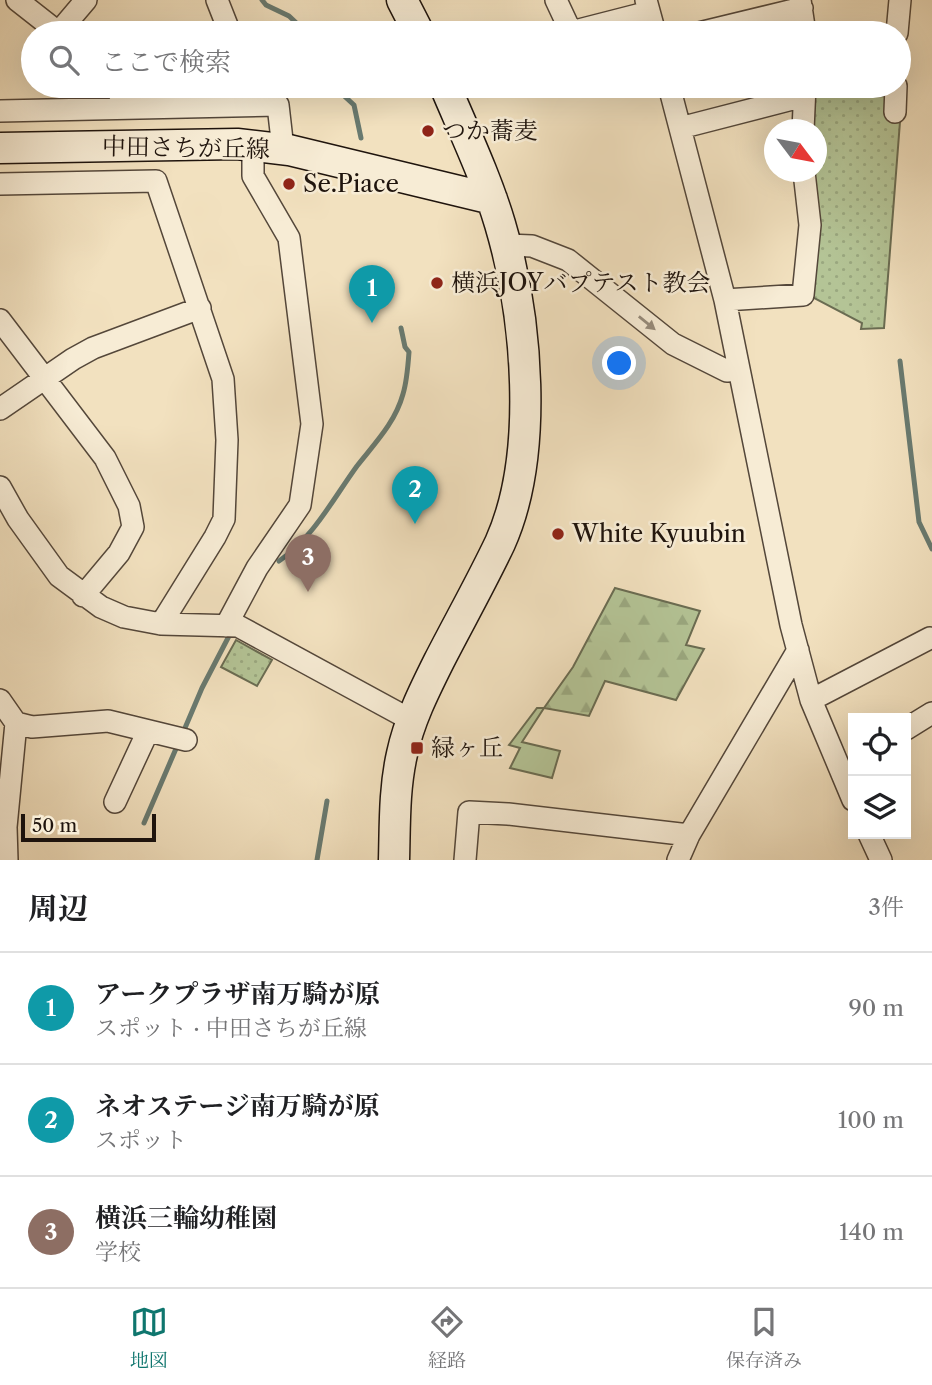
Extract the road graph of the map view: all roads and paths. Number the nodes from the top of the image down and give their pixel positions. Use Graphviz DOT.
graph roads {
  1 [pos="17,0"];
  2 [pos="86,0"];
  3 [pos="217,0"];
  4 [pos="402,0"];
  5 [pos="556,0"];
  6 [pos="900,0"];
  7 [pos="801,4"];
  8 [pos="647,6"];
  9 [pos="44,21"];
  10 [pos="69,21"];
  11 [pos="225,21"];
  12 [pos="413,21"];
  13 [pos="566,21"];
  14 [pos="603,21"];
  15 [pos="741,21"];
  16 [pos="898,21"];
  17 [pos="122,98"];
  18 [pos="272,98"];
  19 [pos="450,98"];
  20 [pos="672,98"];
  21 [pos="781,98"];
  22 [pos="804,98"];
  23 [pos="896,98"];
  24 [pos="278,106"];
  25 [pos="127,108"];
  26 [pos="0,111"];
  27 [pos="895,112"];
  28 [pos="803,119"];
  29 [pos="680,128"];
  30 [pos="253,145"];
  31 [pos="0,148"];
  32 [pos="283,149"];
  33 [pos="805,182"];
  34 [pos="0,184"];
  35 [pos="492,199"];
  36 [pos="506,245"];
  37 [pos="725,300"];
  38 [pos="200,308"];
  39 [pos="0,320"];
  40 [pos="738,370"];
  41 [pos="46,379"];
  42 [pos="0,409"];
  43 [pos="0,487"];
  44 [pos="83,596"];
  45 [pos="160,624"];
  46 [pos="226,626"];
  47 [pos="930,638"];
  48 [pos="798,650"];
  49 [pos="0,700"];
  50 [pos="811,700"];
  51 [pos="932,713"];
  52 [pos="411,720"];
  53 [pos="16,723"];
  54 [pos="911,726"];
  55 [pos="148,731"];
  56 [pos="181,739"];
  57 [pos="846,766"];
  58 [pos="115,802"];
  59 [pos="689,835"];
  60 [pos="871,839"];
  61 [pos="7,860"];
  62 [pos="394,860"];
  63 [pos="465,860"];
  64 [pos="678,860"];
  65 [pos="881,860"];
  1 -- 9 [label="street"];
  2 -- 10 [label="street"];
  3 -- 11 [label="street"];
  4 -- 12 [label="street"];
  5 -- 13 [label="street"];
  6 -- 16 [label="street"];
  7 -- 15 [label="street"];
  8 -- 14 [label="street"];
  17 -- 25 [label="street"];
  18 -- 24 [label="street"];
  19 -- 35 [label="street"];
  20 -- 29 [label="street"];
  21 -- 29 [label="street"];
  22 -- 28 [label="street"];
  23 -- 27 [label="street"];
  24 -- 25 [label="street"];
  24 -- 32 [label="street"];
  25 -- 26 [label="street"];
  29 -- 37 [label="street"];
  30 -- 31 [label="street, 中田さちが丘線"];
  30 -- 32 [label="street, 中田さちが丘線"];
  30 -- 46 [label="street"];
  32 -- 35 [label="street, 中田さちが丘線"];
  33 -- 37 [label="street"];
  34 -- 38 [label="street"];
  35 -- 36 [label="street"];
  36 -- 40 [label="street, one-way"];
  36 -- 52 [label="street"];
  37 -- 40 [label="street"];
  38 -- 41 [label="street"];
  38 -- 45 [label="street"];
  39 -- 41 [label="street"];
  40 -- 48 [label="street"];
  41 -- 42 [label="street"];
  41 -- 44 [label="street"];
  43 -- 44 [label="street"];
  44 -- 45 [label="street"];
  45 -- 46 [label="street"];
  46 -- 52 [label="street"];
  47 -- 50 [label="street"];
  48 -- 50 [label="street"];
  48 -- 59 [label="street"];
  49 -- 53 [label="street"];
  50 -- 57 [label="street"];
  51 -- 54 [label="street"];
  52 -- 62 [label="street"];
  53 -- 55 [label="street"];
  53 -- 61 [label="street"];
  55 -- 56 [label="street"];
  55 -- 58 [label="street"];
  59 -- 63 [label="street"];
  59 -- 64 [label="street"];
  60 -- 65 [label="street"];
}
